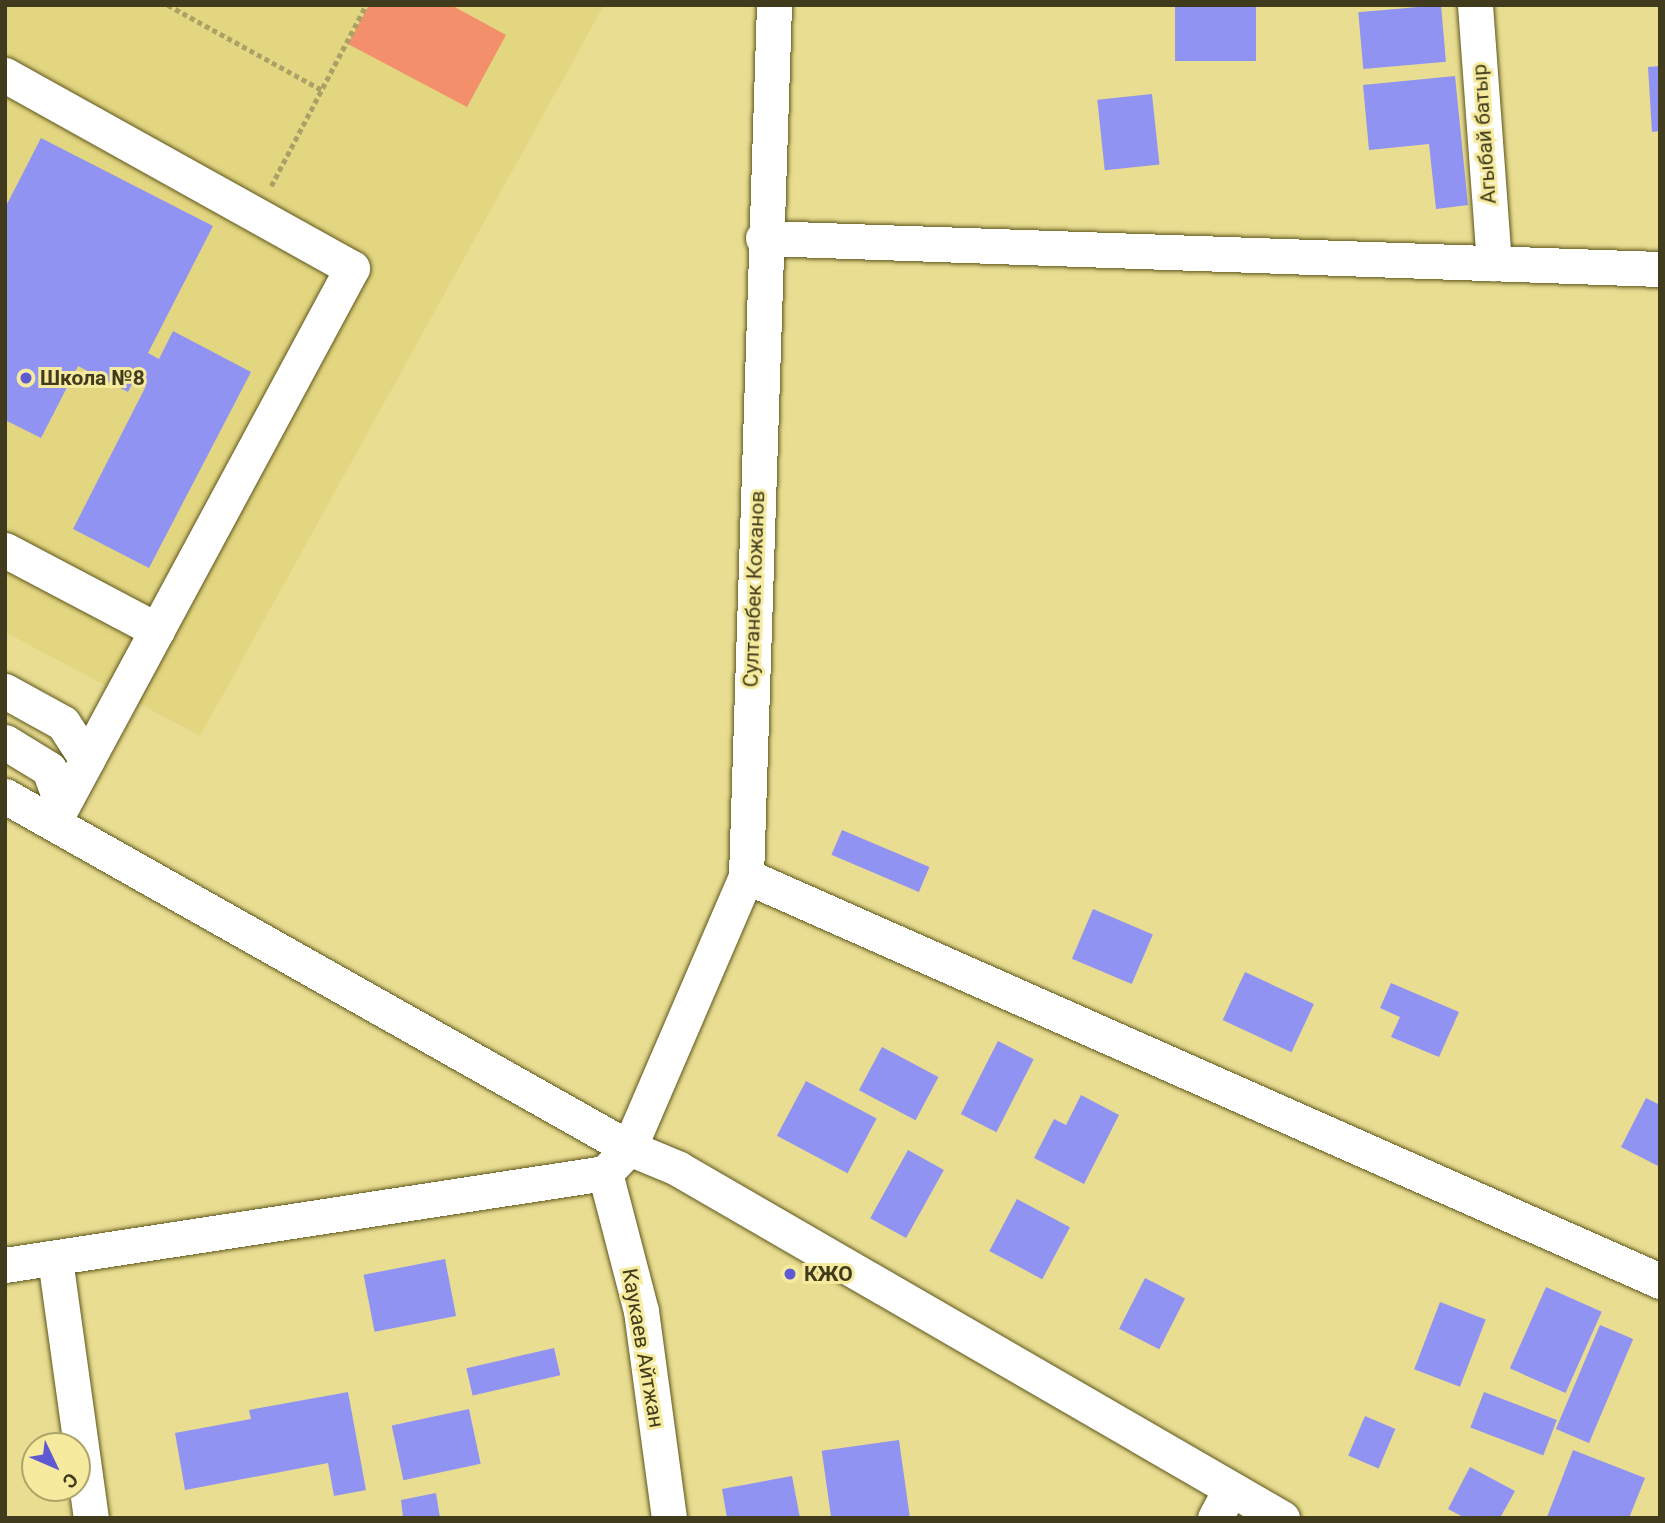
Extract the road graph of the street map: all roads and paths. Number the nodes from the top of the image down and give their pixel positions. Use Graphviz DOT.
graph roads {
  1 [pos="168,5"];
  2 [pos="366,5"];
  3 [pos="774,5"];
  4 [pos="1475,5"];
  5 [pos="5,75"];
  6 [pos="322,89"];
  7 [pos="256,215"];
  8 [pos="763,238"];
  9 [pos="1494,263"];
  10 [pos="1660,269"];
  11 [pos="5,550"];
  12 [pos="157,630"];
  13 [pos="5,691"];
  14 [pos="5,742"];
  15 [pos="86,760"];
  16 [pos="5,796"];
  17 [pos="58,813"];
  18 [pos="746,876"];
  19 [pos="617,1161"];
  20 [pos="55,1259"];
  21 [pos="5,1265"];
  22 [pos="1660,1281"];
  23 [pos="1223,1504"];
  24 [pos="91,1518"];
  25 [pos="669,1518"];
  26 [pos="1282,1518"];
  1 -- 6 [label="path"];
  2 -- 6 [label="path"];
  3 -- 8 [label="street, Султанбек Кожанов"];
  4 -- 9 [label="street, Агыбай батыр"];
  5 -- 7 [label="street"];
  6 -- 7 [label="path"];
  7 -- 12 [label="street"];
  8 -- 9 [label="street"];
  8 -- 18 [label="street, Султанбек Кожанов"];
  9 -- 10 [label="street"];
  11 -- 12 [label="street"];
  12 -- 15 [label="street"];
  13 -- 15 [label="street"];
  14 -- 17 [label="street"];
  15 -- 17 [label="street"];
  16 -- 17 [label="street"];
  17 -- 19 [label="street"];
  18 -- 19 [label="street, Султанбек Кожанов"];
  18 -- 22 [label="street"];
  19 -- 20 [label="street"];
  19 -- 23 [label="street"];
  19 -- 25 [label="street, Каукаев Айтжан"];
  20 -- 21 [label="street"];
  20 -- 24 [label="street"];
  23 -- 26 [label="street"];
}
